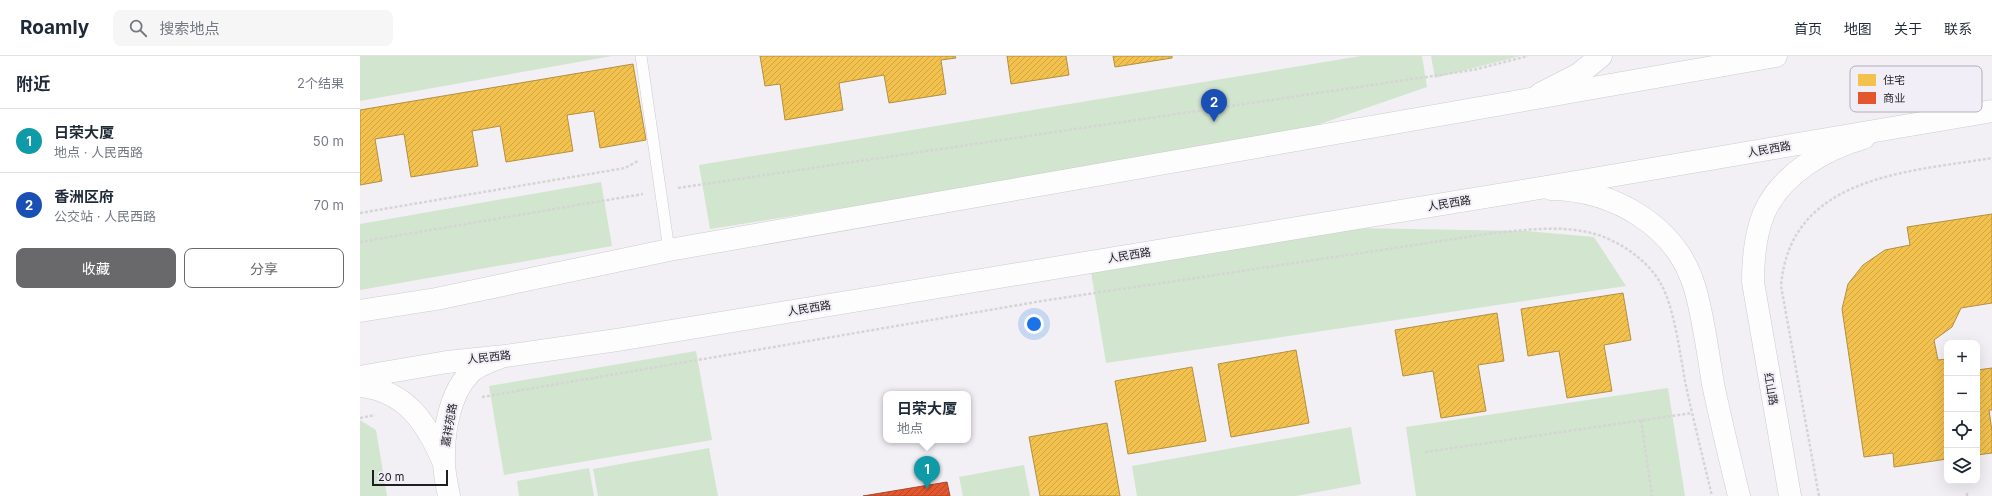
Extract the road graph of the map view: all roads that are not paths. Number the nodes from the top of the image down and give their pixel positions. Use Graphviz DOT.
graph roads {
  1 [pos="641,56"];
  2 [pos="1601,56"];
  3 [pos="1776,56"];
  4 [pos="1522,101"];
  5 [pos="1992,111"];
  6 [pos="1898,128"];
  7 [pos="1540,188"];
  8 [pos="670,250"];
  9 [pos="360,311"];
  10 [pos="505,356"];
  11 [pos="360,377"];
  12 [pos="360,386"];
  13 [pos="444,462"];
  14 [pos="449,496"];
  15 [pos="1739,496"];
  16 [pos="1790,496"];
  1 -- 8 [label="lane"];
  2 -- 4 [label="main road"];
  3 -- 4 [label="main road"];
  4 -- 8 [label="main road"];
  5 -- 6 [label="main road"];
  6 -- 7 [label="main road, 人民西路"];
  6 -- 16 [label="main road, 红山路"];
  7 -- 10 [label="main road, 人民西路"];
  7 -- 15 [label="main road"];
  8 -- 9 [label="main road"];
  10 -- 11 [label="main road, 人民西路"];
  10 -- 13 [label="main road, 嘉祥苑路"];
  12 -- 13 [label="main road"];
  13 -- 14 [label="main road, 嘉祥苑路"];
}
